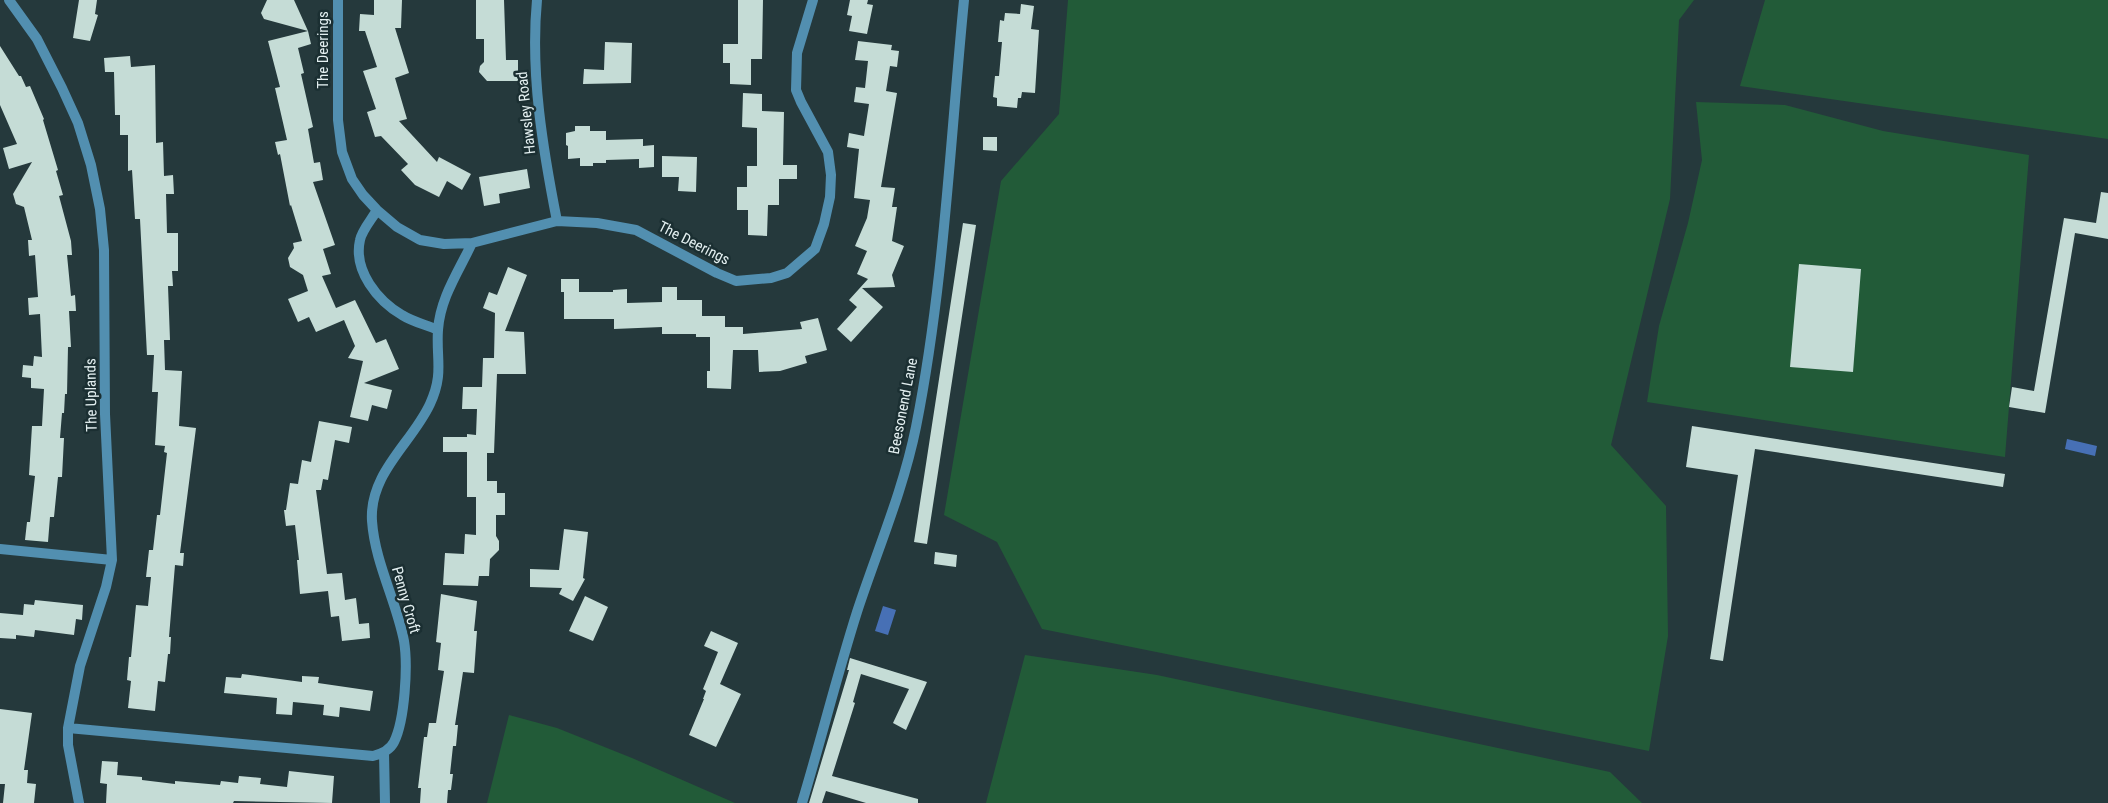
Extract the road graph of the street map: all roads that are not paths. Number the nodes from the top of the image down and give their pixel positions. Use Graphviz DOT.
graph roads {
  1 [pos="338,0"];
  2 [pos="537,0"];
  3 [pos="813,0"];
  4 [pos="964,0"];
  5 [pos="13,1"];
  6 [pos="377,210"];
  7 [pos="557,222"];
  8 [pos="472,243"];
  9 [pos="438,330"];
  10 [pos="0,549"];
  11 [pos="112,560"];
  12 [pos="68,728"];
  13 [pos="384,752"];
  14 [pos="79,803"];
  15 [pos="385,803"];
  16 [pos="802,803"];
  1 -- 6 [label="street, The Deerings"];
  2 -- 7 [label="street, Hawsley Road"];
  3 -- 7 [label="street, The Deerings"];
  4 -- 16 [label="street, Beesonend Lane"];
  5 -- 11 [label="street, The Uplands"];
  6 -- 8 [label="street, The Deerings"];
  6 -- 9 [label="street"];
  7 -- 8 [label="street, The Deerings"];
  8 -- 9 [label="street"];
  9 -- 13 [label="street, Penny Croft"];
  10 -- 11 [label="street"];
  11 -- 12 [label="street, The Uplands"];
  12 -- 13 [label="street"];
  12 -- 14 [label="street, The Uplands"];
  13 -- 15 [label="street"];
}
